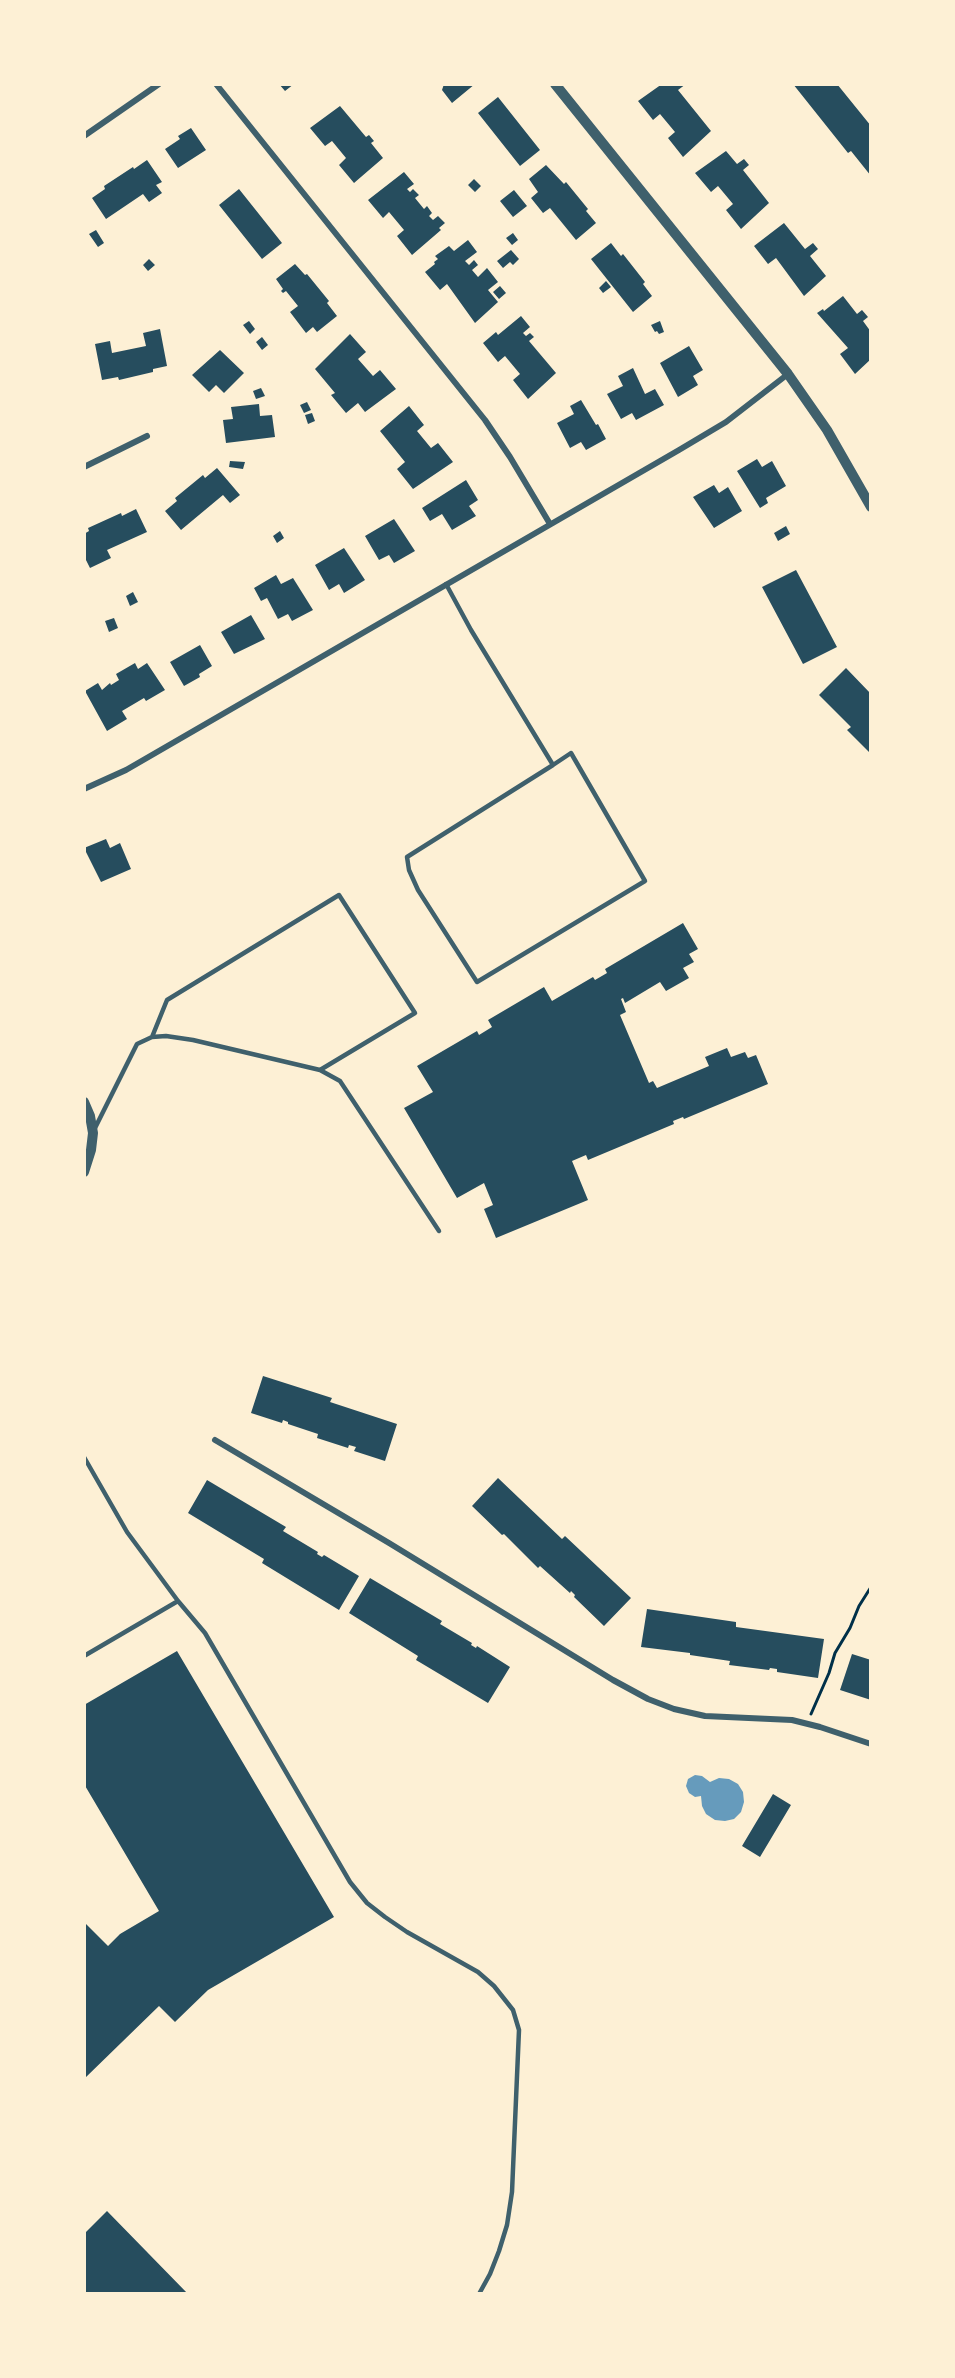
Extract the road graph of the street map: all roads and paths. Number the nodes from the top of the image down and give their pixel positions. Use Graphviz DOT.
graph roads {
  1 [pos="159,84"];
  2 [pos="216,84"];
  3 [pos="555,84"];
  4 [pos="84,136"];
  5 [pos="788,374"];
  6 [pos="147,436"];
  7 [pos="84,467"];
  8 [pos="871,507"];
  9 [pos="550,524"];
  10 [pos="446,584"];
  11 [pos="553,765"];
  12 [pos="84,789"];
  13 [pos="152,1037"];
  14 [pos="320,1070"];
  15 [pos="84,1102"];
  16 [pos="93,1132"];
  17 [pos="84,1146"];
  18 [pos="84,1172"];
  19 [pos="439,1231"];
  20 [pos="215,1440"];
  21 [pos="84,1456"];
  22 [pos="871,1587"];
  23 [pos="178,1601"];
  24 [pos="84,1656"];
  25 [pos="807,1724"];
  26 [pos="871,1744"];
  27 [pos="479,2294"];
  1 -- 4 [label="street"];
  2 -- 9 [label="street"];
  3 -- 5 [label="street"];
  5 -- 8 [label="street"];
  5 -- 9 [label="street"];
  6 -- 7 [label="street"];
  9 -- 10 [label="street"];
  10 -- 11 [label="lane"];
  10 -- 12 [label="street"];
  11 -- 11 [label="lane"];
  13 -- 14 [label="lane"];
  13 -- 14 [label="lane"];
  13 -- 16 [label="lane"];
  14 -- 19 [label="lane"];
  15 -- 16 [label="street"];
  16 -- 17 [label="street"];
  16 -- 18 [label="street"];
  20 -- 25 [label="street"];
  21 -- 23 [label="lane"];
  22 -- 25 [label="path"];
  23 -- 24 [label="lane"];
  23 -- 27 [label="lane"];
  25 -- 26 [label="street"];
}
